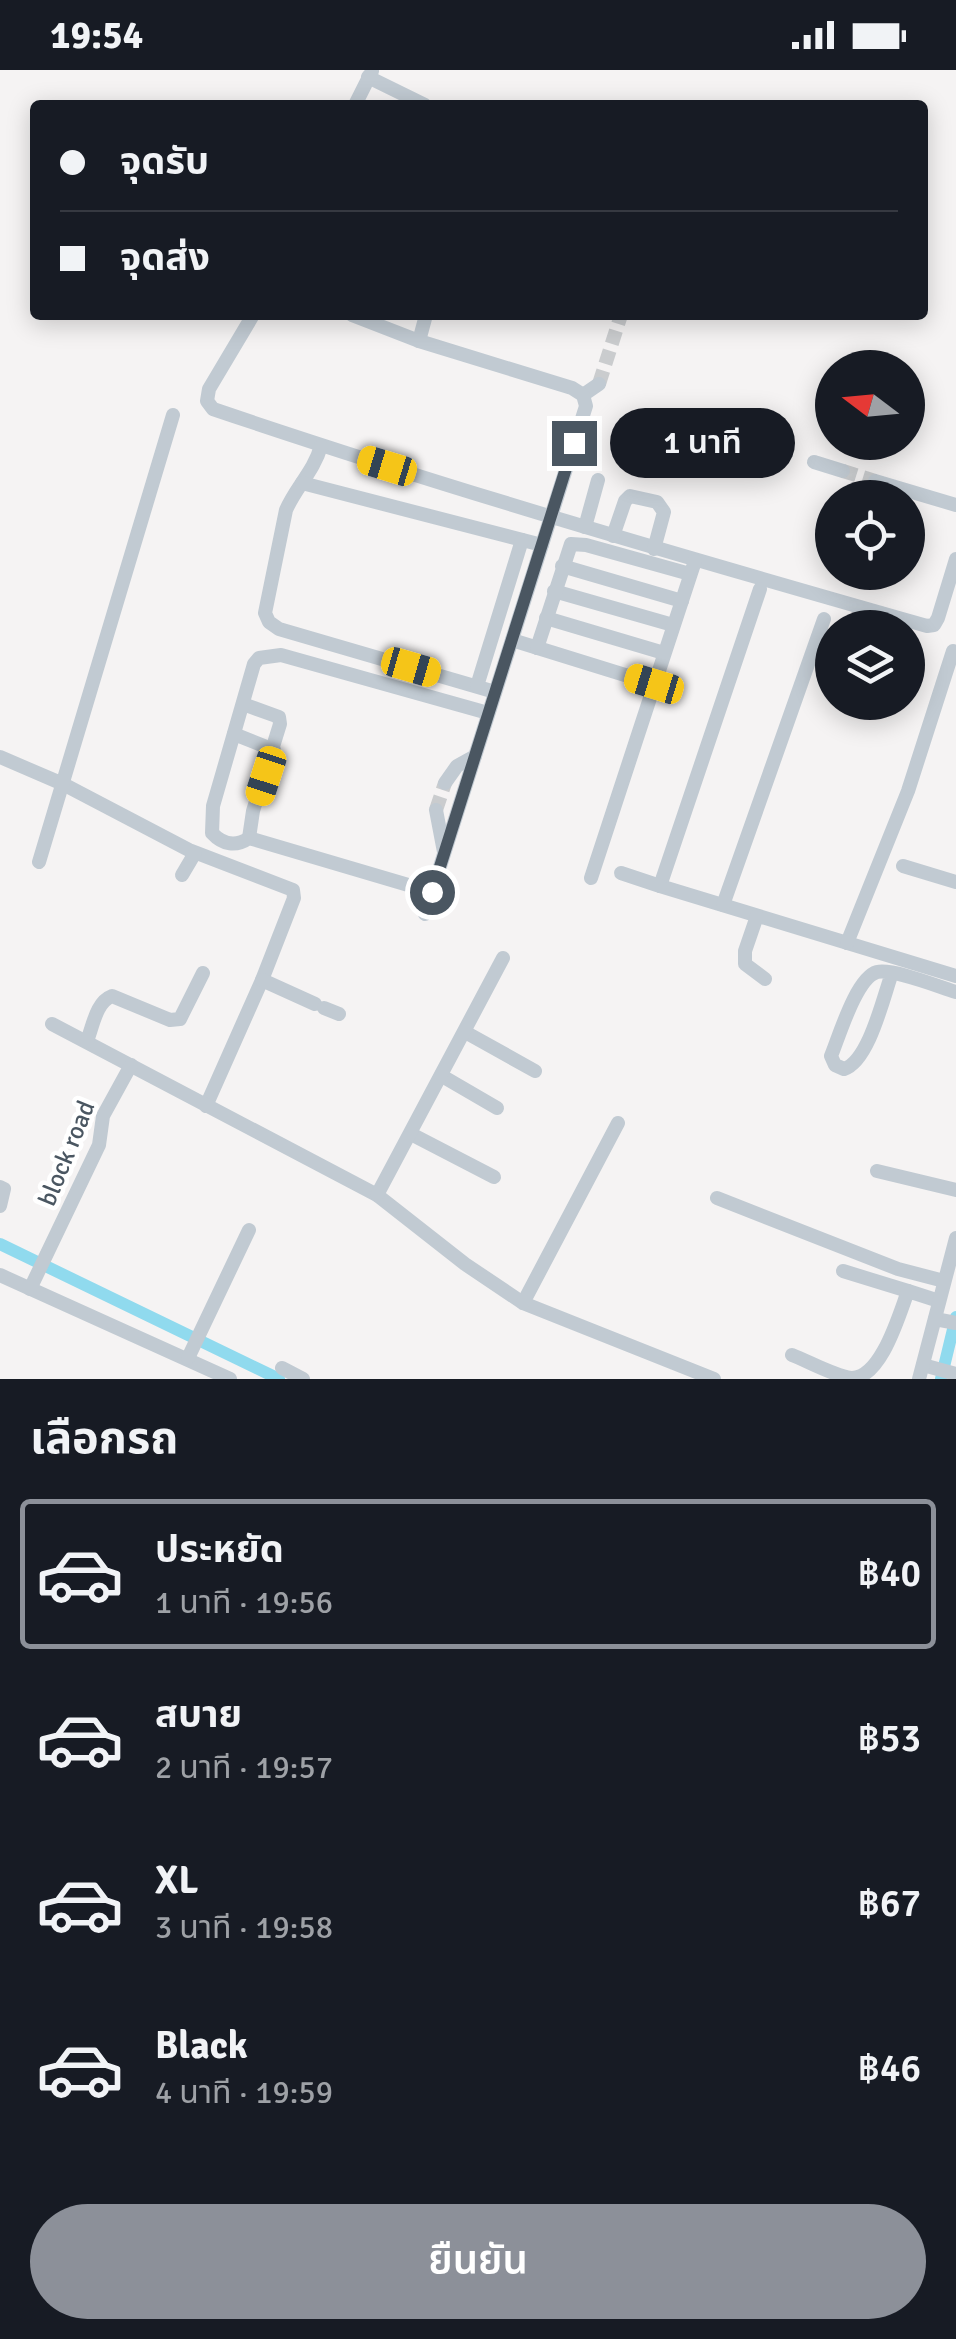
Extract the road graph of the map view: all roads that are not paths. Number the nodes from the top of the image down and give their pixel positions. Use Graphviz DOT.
graph roads {
  1 [pos="370,74"];
  2 [pos="359,100"];
  3 [pos="416,100"];
  4 [pos="250,320"];
  5 [pos="365,320"];
  6 [pos="425,320"];
  7 [pos="419,341"];
  8 [pos="600,384"];
  9 [pos="583,395"];
  10 [pos="173,416"];
  11 [pos="321,446"];
  12 [pos="814,462"];
  13 [pos="844,471"];
  14 [pos="598,480"];
  15 [pos="302,483"];
  16 [pos="925,496"];
  17 [pos="956,505"];
  18 [pos="551,517"];
  19 [pos="585,527"];
  20 [pos="612,536"];
  21 [pos="522,540"];
  22 [pos="542,545"];
  23 [pos="654,549"];
  24 [pos="956,558"];
  25 [pos="562,566"];
  26 [pos="692,568"];
  27 [pos="760,589"];
  28 [pos="554,591"];
  29 [pos="682,601"];
  30 [pos="546,618"];
  31 [pos="673,626"];
  32 [pos="512,640"];
  33 [pos="815,644"];
  34 [pos="537,648"];
  35 [pos="954,651"];
  36 [pos="664,652"];
  37 [pos="654,684"];
  38 [pos="476,686"];
  39 [pos="495,692"];
  40 [pos="243,704"];
  41 [pos="488,714"];
  42 [pos="234,734"];
  43 [pos="274,750"];
  44 [pos="475,756"];
  45 [pos="0,757"];
  46 [pos="444,783"];
  47 [pos="63,784"];
  48 [pos="436,810"];
  49 [pos="250,838"];
  50 [pos="196,853"];
  51 [pos="444,853"];
  52 [pos="39,862"];
  53 [pos="902,866"];
  54 [pos="621,873"];
  55 [pos="182,876"];
  56 [pos="590,878"];
  57 [pos="956,882"];
  58 [pos="660,886"];
  59 [pos="432,892"];
  60 [pos="723,905"];
  61 [pos="425,914"];
  62 [pos="756,916"];
  63 [pos="847,943"];
  64 [pos="503,958"];
  65 [pos="203,973"];
  66 [pos="892,973"];
  67 [pos="956,976"];
  68 [pos="764,979"];
  69 [pos="262,980"];
  70 [pos="956,992"];
  71 [pos="853,1003"];
  72 [pos="878,1012"];
  73 [pos="339,1014"];
  74 [pos="52,1024"];
  75 [pos="465,1032"];
  76 [pos="87,1041"];
  77 [pos="131,1065"];
  78 [pos="535,1070"];
  79 [pos="442,1076"];
  80 [pos="206,1106"];
  81 [pos="498,1108"];
  82 [pos="618,1123"];
  83 [pos="411,1134"];
  84 [pos="877,1171"];
  85 [pos="494,1177"];
  86 [pos="0,1187"];
  87 [pos="956,1190"];
  88 [pos="377,1195"];
  89 [pos="717,1198"];
  90 [pos="0,1206"];
  91 [pos="249,1230"];
  92 [pos="956,1238"];
  93 [pos="843,1271"];
  94 [pos="0,1275"];
  95 [pos="944,1281"];
  96 [pos="32,1284"];
  97 [pos="908,1292"];
  98 [pos="939,1301"];
  99 [pos="522,1303"];
  100 [pos="946,1321"];
  101 [pos="194,1347"];
  102 [pos="792,1356"];
  103 [pos="282,1368"];
  104 [pos="926,1371"];
  105 [pos="954,1374"];
  106 [pos="230,1379"];
  107 [pos="303,1379"];
  108 [pos="714,1379"];
  1 -- 2 [label="street"];
  1 -- 3 [label="street"];
  4 -- 11 [label="street"];
  5 -- 7 [label="street"];
  6 -- 7 [label="street"];
  7 -- 9 [label="street"];
  8 -- 9 [label="street"];
  9 -- 18 [label="street"];
  10 -- 47 [label="street"];
  11 -- 15 [label="street"];
  11 -- 18 [label="street"];
  12 -- 13 [label="street"];
  14 -- 19 [label="street"];
  15 -- 21 [label="street"];
  15 -- 38 [label="street"];
  16 -- 17 [label="street"];
  18 -- 19 [label="street"];
  18 -- 22 [label="street"];
  19 -- 20 [label="street"];
  20 -- 23 [label="street"];
  20 -- 23 [label="street"];
  21 -- 22 [label="street"];
  21 -- 38 [label="street"];
  22 -- 32 [label="street"];
  23 -- 26 [label="street"];
  24 -- 26 [label="street"];
  25 -- 26 [label="street"];
  25 -- 28 [label="street"];
  25 -- 29 [label="street"];
  26 -- 29 [label="street"];
  27 -- 58 [label="street"];
  28 -- 30 [label="street"];
  28 -- 31 [label="street"];
  29 -- 31 [label="street"];
  30 -- 34 [label="street"];
  30 -- 36 [label="street"];
  31 -- 36 [label="street"];
  32 -- 34 [label="street"];
  32 -- 39 [label="street"];
  33 -- 60 [label="street"];
  34 -- 37 [label="street"];
  35 -- 63 [label="street"];
  36 -- 37 [label="street"];
  37 -- 56 [label="street"];
  38 -- 39 [label="street"];
  39 -- 41 [label="street"];
  40 -- 41 [label="street"];
  40 -- 42 [label="street"];
  40 -- 43 [label="street"];
  41 -- 44 [label="street"];
  42 -- 43 [label="street"];
  42 -- 49 [label="street"];
  43 -- 49 [label="street"];
  44 -- 46 [label="street"];
  44 -- 51 [label="street"];
  45 -- 47 [label="street"];
  47 -- 50 [label="street"];
  47 -- 52 [label="street"];
  48 -- 51 [label="street"];
  49 -- 59 [label="street"];
  50 -- 55 [label="street"];
  50 -- 69 [label="street"];
  51 -- 59 [label="street"];
  53 -- 57 [label="street"];
  54 -- 58 [label="street"];
  58 -- 60 [label="street"];
  59 -- 61 [label="street"];
  60 -- 62 [label="street"];
  62 -- 63 [label="street"];
  62 -- 68 [label="street"];
  63 -- 67 [label="street"];
  64 -- 75 [label="street"];
  65 -- 76 [label="street"];
  66 -- 70 [label="street"];
  66 -- 71 [label="street"];
  66 -- 72 [label="street"];
  69 -- 73 [label="street"];
  69 -- 80 [label="street"];
  71 -- 72 [label="street"];
  71 -- 72 [label="street"];
  74 -- 76 [label="street"];
  75 -- 78 [label="street"];
  75 -- 79 [label="street"];
  76 -- 77 [label="street"];
  77 -- 80 [label="street"];
  77 -- 96 [label="street, block road"];
  79 -- 81 [label="street"];
  79 -- 83 [label="street"];
  80 -- 88 [label="street"];
  82 -- 99 [label="street"];
  83 -- 85 [label="street"];
  83 -- 88 [label="street"];
  84 -- 87 [label="street"];
  86 -- 90 [label="street"];
  88 -- 99 [label="street"];
  89 -- 95 [label="street"];
  91 -- 101 [label="street"];
  92 -- 95 [label="street"];
  93 -- 97 [label="street"];
  94 -- 96 [label="street"];
  95 -- 98 [label="street"];
  96 -- 101 [label="street"];
  97 -- 98 [label="street"];
  97 -- 102 [label="street"];
  98 -- 100 [label="street"];
  99 -- 108 [label="street"];
  100 -- 104 [label="street"];
  101 -- 106 [label="street"];
  103 -- 107 [label="street"];
  104 -- 105 [label="street"];
}
